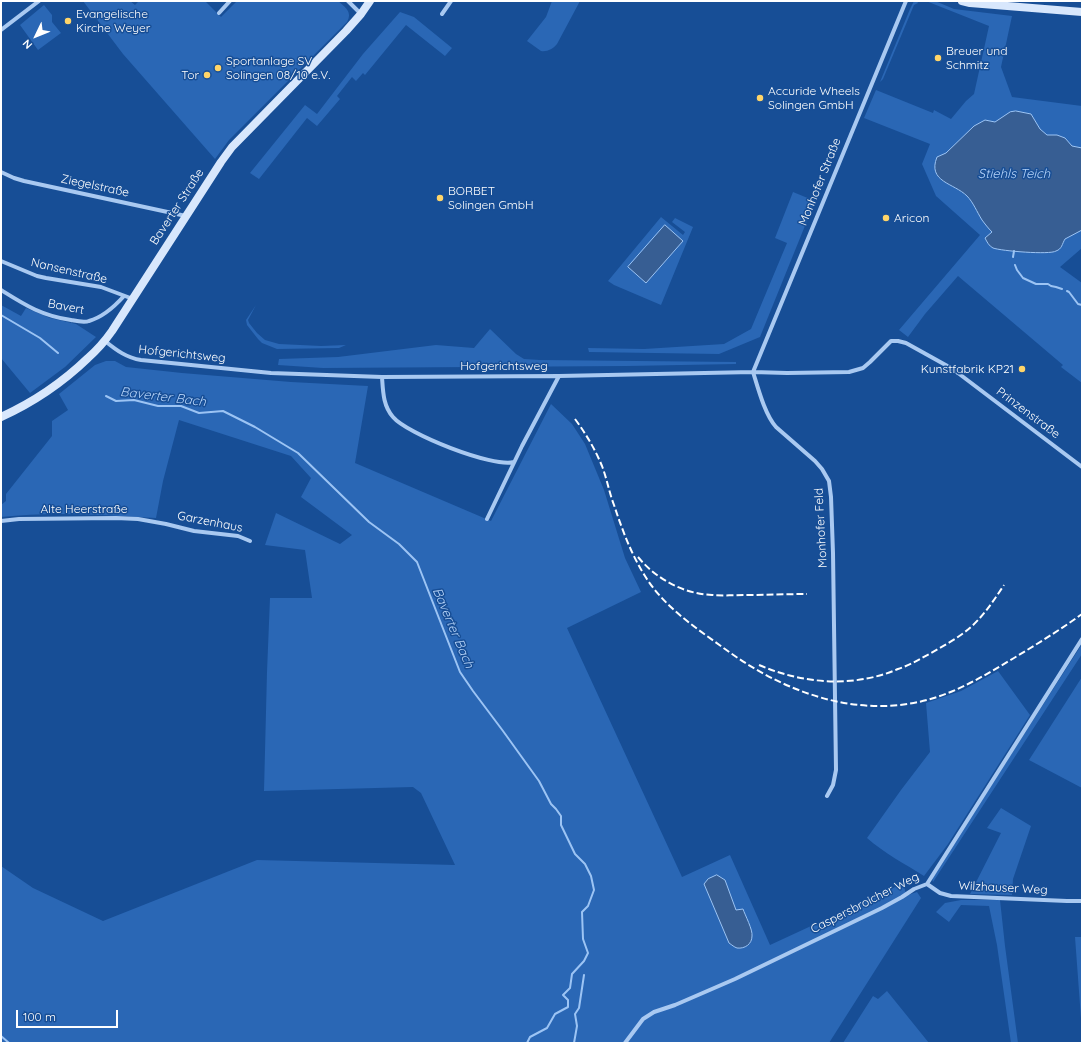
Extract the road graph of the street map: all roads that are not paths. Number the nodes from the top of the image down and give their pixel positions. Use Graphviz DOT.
graph roads {
  1 [pos="39,1"];
  2 [pos="230,1"];
  3 [pos="348,1"];
  4 [pos="370,1"];
  5 [pos="451,1"];
  6 [pos="906,1"];
  7 [pos="962,1"];
  8 [pos="1082,12"];
  9 [pos="219,13"];
  10 [pos="362,14"];
  11 [pos="442,14"];
  12 [pos="1,30"];
  13 [pos="1,172"];
  14 [pos="186,216"];
  15 [pos="1,261"];
  16 [pos="1,290"];
  17 [pos="124,296"];
  18 [pos="133,298"];
  19 [pos="105,341"];
  20 [pos="898,341"];
  21 [pos="753,372"];
  22 [pos="559,376"];
  23 [pos="382,377"];
  24 [pos="1,417"];
  25 [pos="514,462"];
  26 [pos="1082,467"];
  27 [pos="487,519"];
  28 [pos="1,521"];
  29 [pos="166,524"];
  30 [pos="250,541"];
  31 [pos="1082,639"];
  32 [pos="827,796"];
  33 [pos="927,884"];
  34 [pos="1082,901"];
  35 [pos="624,1043"];
  1 -- 12 [label="street"];
  2 -- 9 [label="street"];
  3 -- 10 [label="street"];
  4 -- 10 [label="main road, Baverter Straße"];
  5 -- 11 [label="street"];
  6 -- 21 [label="street, Monhofer Straße"];
  7 -- 8 [label="main road"];
  10 -- 14 [label="main road, Baverter Straße"];
  13 -- 14 [label="street, Ziegelstraße"];
  14 -- 18 [label="main road, Baverter Straße"];
  15 -- 17 [label="street, Nansenstraße"];
  16 -- 17 [label="street, Bavert"];
  17 -- 18 [label="street, Nansenstraße"];
  18 -- 19 [label="main road, Baverter Straße"];
  19 -- 23 [label="street, Hofgerichtsweg"];
  19 -- 24 [label="main road, Baverter Straße"];
  20 -- 21 [label="street, Hofgerichtsweg"];
  20 -- 26 [label="street, Prinzenstraße"];
  21 -- 22 [label="street, Hofgerichtsweg"];
  21 -- 32 [label="street, Monhofer Feld"];
  22 -- 23 [label="street, Hofgerichtsweg"];
  22 -- 25 [label="street"];
  23 -- 25 [label="street"];
  25 -- 27 [label="street"];
  28 -- 29 [label="street, Alte Heerstraße"];
  29 -- 30 [label="street, Garzenhaus"];
  31 -- 33 [label="street, Caspersbroicher Weg"];
  33 -- 34 [label="street, Wilzhauser Weg"];
  33 -- 35 [label="street, Caspersbroicher Weg"];
}
